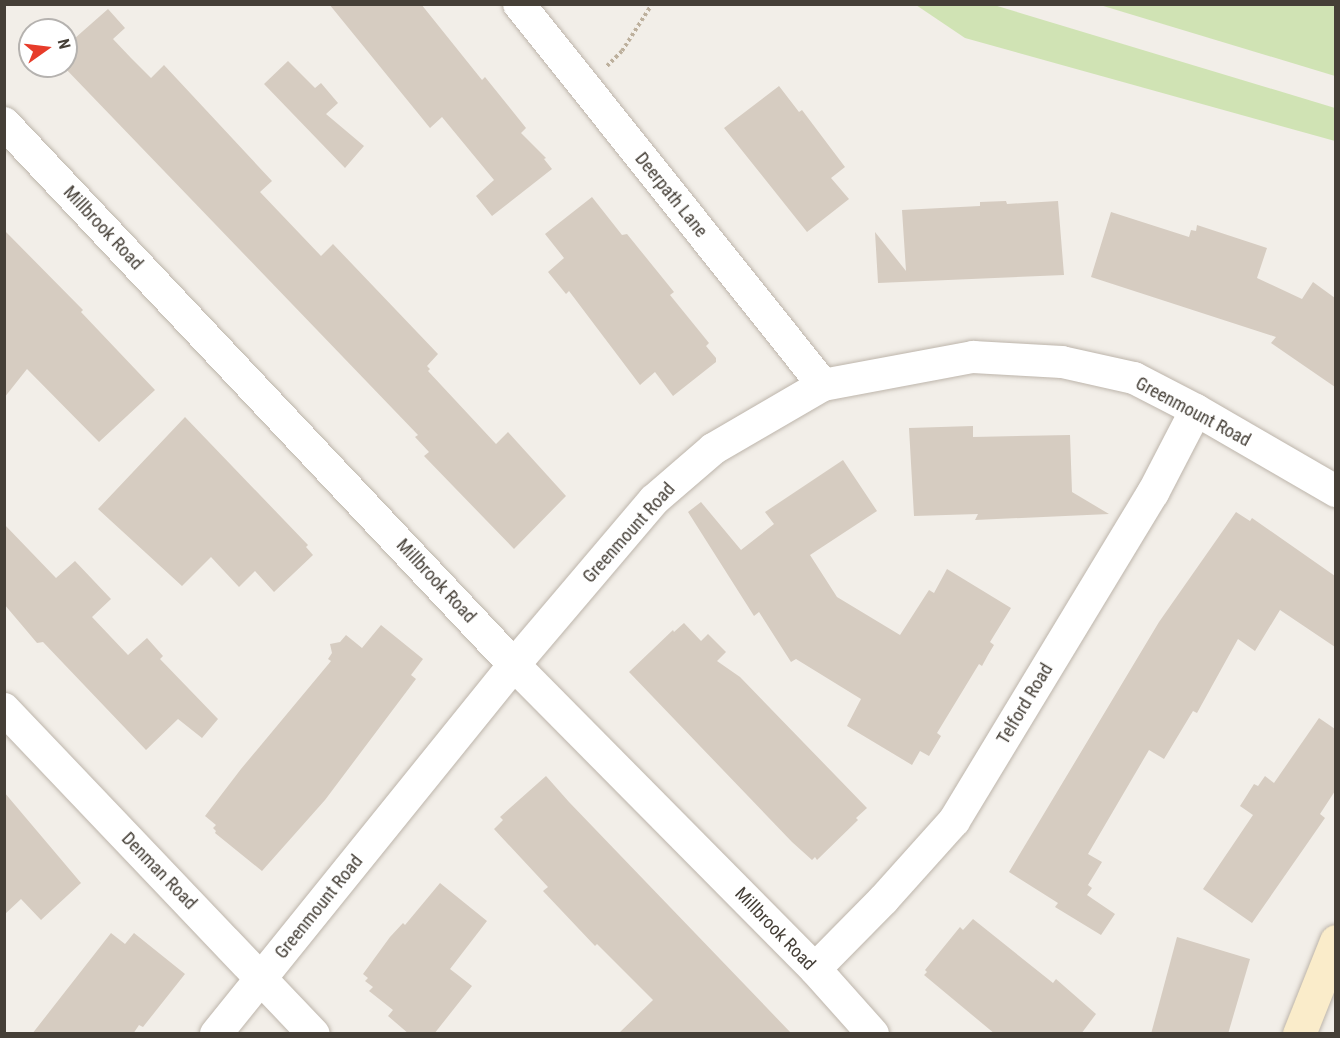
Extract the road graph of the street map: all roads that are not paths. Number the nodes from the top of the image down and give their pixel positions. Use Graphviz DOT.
graph roads {
  1 [pos="519,4"];
  2 [pos="4,123"];
  3 [pos="823,385"];
  4 [pos="1196,410"];
  5 [pos="1335,491"];
  6 [pos="514,665"];
  7 [pos="4,709"];
  8 [pos="1335,941"];
  9 [pos="815,969"];
  10 [pos="261,978"];
  11 [pos="216,1034"];
  12 [pos="314,1034"];
  13 [pos="873,1034"];
  14 [pos="1299,1034"];
  1 -- 3 [label="street, Deerpath Lane"];
  2 -- 6 [label="street, Millbrook Road"];
  3 -- 4 [label="street, Greenmount Road"];
  3 -- 6 [label="street, Greenmount Road"];
  4 -- 5 [label="street, Greenmount Road"];
  4 -- 9 [label="street, Telford Road"];
  6 -- 9 [label="street, Millbrook Road"];
  6 -- 10 [label="street, Greenmount Road"];
  7 -- 10 [label="street, Denman Road"];
  8 -- 14 [label="street"];
  9 -- 13 [label="street, Millbrook Road"];
  10 -- 11 [label="street, Greenmount Road"];
  10 -- 12 [label="street, Denman Road"];
}
